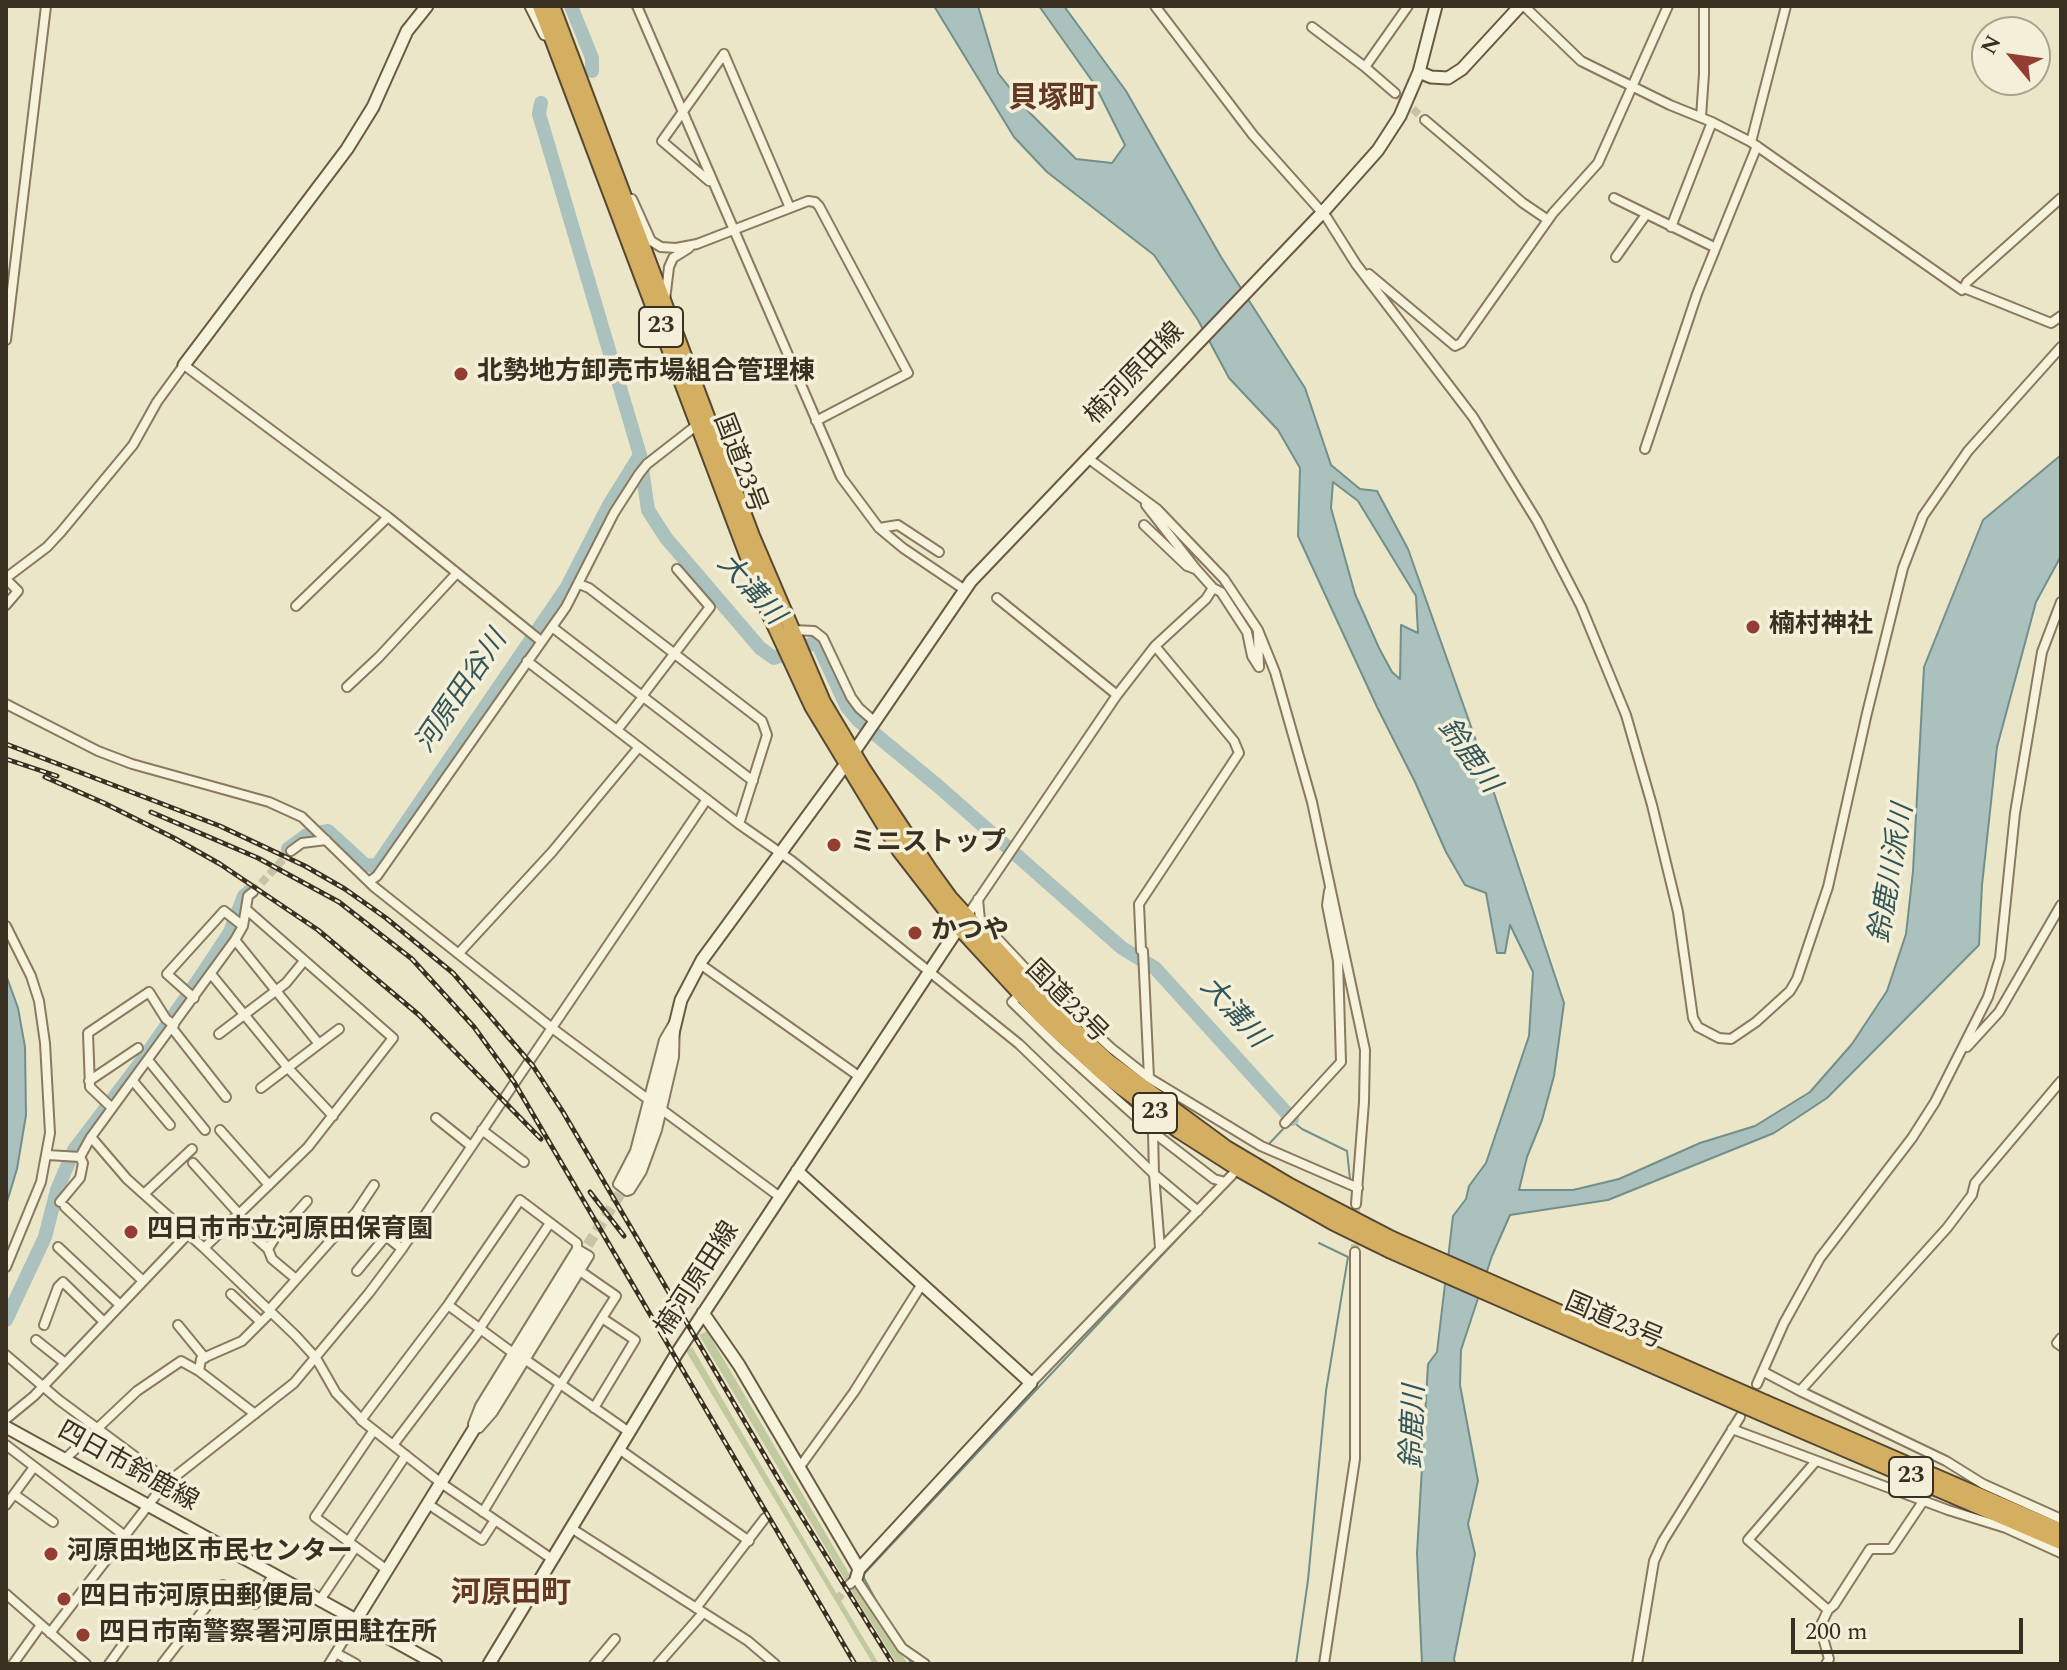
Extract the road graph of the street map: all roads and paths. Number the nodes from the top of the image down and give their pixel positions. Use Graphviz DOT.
graph roads {
  1 [pos="46,6"];
  2 [pos="427,6"];
  3 [pos="531,6"];
  4 [pos="540,6"];
  5 [pos="552,6"];
  6 [pos="637,6"];
  7 [pos="1155,6"];
  8 [pos="1408,6"];
  9 [pos="1436,6"];
  10 [pos="1522,6"];
  11 [pos="1668,6"];
  12 [pos="1704,6"];
  13 [pos="1786,6"];
  14 [pos="1312,27"];
  15 [pos="559,59"];
  16 [pos="1365,67"];
  17 [pos="1419,72"];
  18 [pos="1632,86"];
  19 [pos="1395,93"];
  20 [pos="683,113"];
  21 [pos="1701,117"];
  22 [pos="1425,120"];
  23 [pos="1712,122"];
  24 [pos="601,136"];
  25 [pos="1754,144"];
  26 [pos="713,184"];
  27 [pos="1614,198"];
  28 [pos="2061,198"];
  29 [pos="790,208"];
  30 [pos="1645,216"];
  31 [pos="1318,217"];
  32 [pos="1548,220"];
  33 [pos="1671,227"];
  34 [pos="734,230"];
  35 [pos="697,244"];
  36 [pos="1714,247"];
  37 [pos="1616,257"];
  38 [pos="1356,264"];
  39 [pos="1964,288"];
  40 [pos="664,303"];
  41 [pos="2061,316"];
  42 [pos="6,340"];
  43 [pos="2061,347"];
  44 [pos="184,365"];
  45 [pos="816,421"];
  46 [pos="697,425"];
  47 [pos="1645,449"];
  48 [pos="1092,454"];
  49 [pos="1139,494"];
  50 [pos="388,517"];
  51 [pos="1144,525"];
  52 [pos="879,528"];
  53 [pos="939,552"];
  54 [pos="677,569"];
  55 [pos="1196,569"];
  56 [pos="456,574"];
  57 [pos="6,578"];
  58 [pos="579,584"];
  59 [pos="1213,588"];
  60 [pos="965,590"];
  61 [pos="997,598"];
  62 [pos="2061,602"];
  63 [pos="6,605"];
  64 [pos="296,606"];
  65 [pos="552,627"];
  66 [pos="1258,630"];
  67 [pos="537,638"];
  68 [pos="1155,646"];
  69 [pos="794,647"];
  70 [pos="675,654"];
  71 [pos="527,661"];
  72 [pos="347,687"];
  73 [pos="1117,695"];
  74 [pos="642,697"];
  75 [pos="6,704"];
  76 [pos="874,723"];
  77 [pos="617,730"];
  78 [pos="639,747"];
  79 [pos="849,759"];
  80 [pos="753,781"];
  81 [pos="707,799"];
  82 [pos="739,824"];
  83 [pos="321,836"];
  84 [pos="291,851"];
  85 [pos="781,853"];
  86 [pos="370,881"];
  87 [pos="1331,886"];
  88 [pos="253,892"];
  89 [pos="978,899"];
  90 [pos="2061,905"];
  91 [pos="247,910"];
  92 [pos="963,922"];
  93 [pos="238,923"];
  94 [pos="6,926"];
  95 [pos="235,940"];
  96 [pos="459,953"];
  97 [pos="304,961"];
  98 [pos="700,964"];
  99 [pos="930,971"];
  100 [pos="211,974"];
  101 [pos="276,991"];
  102 [pos="1020,994"];
  103 [pos="191,995"];
  104 [pos="245,1015"];
  105 [pos="675,1021"];
  106 [pos="171,1024"];
  107 [pos="552,1028"];
  108 [pos="339,1029"];
  109 [pos="219,1034"];
  110 [pos="319,1044"];
  111 [pos="138,1048"];
  112 [pos="1962,1050"];
  113 [pos="148,1060"];
  114 [pos="288,1068"];
  115 [pos="860,1077"];
  116 [pos="1149,1078"];
  117 [pos="89,1081"];
  118 [pos="133,1081"];
  119 [pos="2061,1081"];
  120 [pos="261,1088"];
  121 [pos="226,1097"];
  122 [pos="649,1100"];
  123 [pos="111,1107"];
  124 [pos="661,1109"];
  125 [pos="333,1116"];
  126 [pos="436,1118"];
  127 [pos="1286,1122"];
  128 [pos="170,1125"];
  129 [pos="205,1130"];
  130 [pos="220,1130"];
  131 [pos="482,1130"];
  132 [pos="1153,1132"];
  133 [pos="91,1137"];
  134 [pos="471,1146"];
  135 [pos="1263,1147"];
  136 [pos="192,1149"];
  137 [pos="48,1155"];
  138 [pos="1250,1155"];
  139 [pos="72,1156"];
  140 [pos="524,1162"];
  141 [pos="193,1163"];
  142 [pos="797,1171"];
  143 [pos="1154,1174"];
  144 [pos="1232,1175"];
  145 [pos="1225,1182"];
  146 [pos="627,1183"];
  147 [pos="269,1185"];
  148 [pos="374,1185"];
  149 [pos="1356,1188"];
  150 [pos="144,1194"];
  151 [pos="780,1197"];
  152 [pos="307,1201"];
  153 [pos="1356,1204"];
  154 [pos="1198,1211"];
  155 [pos="356,1212"];
  156 [pos="237,1216"];
  157 [pos="550,1223"];
  158 [pos="189,1233"];
  159 [pos="386,1236"];
  160 [pos="1390,1245"];
  161 [pos="58,1247"];
  162 [pos="204,1248"];
  163 [pos="1160,1248"];
  164 [pos="268,1249"];
  165 [pos="402,1249"];
  166 [pos="1355,1252"];
  167 [pos="579,1260"];
  168 [pos="6,1267"];
  169 [pos="357,1271"];
  170 [pos="296,1279"];
  171 [pos="143,1281"];
  172 [pos="922,1284"];
  173 [pos="231,1294"];
  174 [pos="120,1305"];
  175 [pos="448,1305"];
  176 [pos="270,1311"];
  177 [pos="703,1313"];
  178 [pos="602,1318"];
  179 [pos="104,1322"];
  180 [pos="261,1322"];
  181 [pos="44,1325"];
  182 [pos="178,1325"];
  183 [pos="480,1329"];
  184 [pos="2061,1338"];
  185 [pos="36,1340"];
  186 [pos="2061,1346"];
  187 [pos="513,1353"];
  188 [pos="6,1355"];
  189 [pos="205,1358"];
  190 [pos="316,1358"];
  191 [pos="526,1360"];
  192 [pos="65,1363"];
  193 [pos="199,1371"];
  194 [pos="1764,1372"];
  195 [pos="1031,1383"];
  196 [pos="560,1384"];
  197 [pos="1757,1384"];
  198 [pos="42,1387"];
  199 [pos="1800,1391"];
  200 [pos="594,1408"];
  201 [pos="1764,1408"];
  202 [pos="255,1414"];
  203 [pos="1740,1417"];
  204 [pos="6,1419"];
  205 [pos="361,1419"];
  206 [pos="6,1427"];
  207 [pos="96,1428"];
  208 [pos="1732,1429"];
  209 [pos="374,1430"];
  210 [pos="629,1432"];
  211 [pos="466,1440"];
  212 [pos="6,1445"];
  213 [pos="393,1445"];
  214 [pos="619,1449"];
  215 [pos="406,1455"];
  216 [pos="65,1459"];
  217 [pos="1816,1461"];
  218 [pos="34,1467"];
  219 [pos="799,1468"];
  220 [pos="168,1481"];
  221 [pos="441,1483"];
  222 [pos="14,1494"];
  223 [pos="1924,1500"];
  224 [pos="428,1504"];
  225 [pos="6,1505"];
  226 [pos="149,1506"];
  227 [pos="483,1512"];
  228 [pos="765,1518"];
  229 [pos="2061,1519"];
  230 [pos="495,1520"];
  231 [pos="53,1522"];
  232 [pos="571,1528"];
  233 [pos="2061,1531"];
  234 [pos="125,1536"];
  235 [pos="749,1541"];
  236 [pos="2061,1542"];
  237 [pos="351,1545"];
  238 [pos="2061,1553"];
  239 [pos="552,1559"];
  240 [pos="387,1570"];
  241 [pos="274,1574"];
  242 [pos="855,1577"];
  243 [pos="223,1585"];
  244 [pos="6,1594"];
  245 [pos="320,1600"];
  246 [pos="255,1604"];
  247 [pos="1828,1610"];
  248 [pos="700,1611"];
  249 [pos="356,1620"];
  250 [pos="41,1625"];
  251 [pos="132,1632"];
  252 [pos="50,1633"];
  253 [pos="615,1639"];
  254 [pos="336,1653"];
  255 [pos="768,1662"];
  256 [pos="13,1664"];
  257 [pos="86,1664"];
  258 [pos="109,1664"];
  259 [pos="162,1664"];
  260 [pos="329,1664"];
  261 [pos="356,1664"];
  262 [pos="436,1664"];
  263 [pos="489,1664"];
  264 [pos="594,1664"];
  265 [pos="658,1664"];
  266 [pos="925,1664"];
  267 [pos="1324,1664"];
  268 [pos="1637,1664"];
  269 [pos="1826,1664"];
  1 -- 42 [label="street"];
  2 -- 44 [label="street"];
  3 -- 15 [label="street"];
  4 -- 15 [label="highway, 国道23号 / 23"];
  5 -- 24 [label="highway, 国道23号 / 23"];
  6 -- 20 [label="street"];
  7 -- 31 [label="street"];
  8 -- 16 [label="street"];
  9 -- 17 [label="street, 楠河原田線"];
  10 -- 17 [label="street"];
  10 -- 18 [label="street"];
  11 -- 18 [label="street"];
  12 -- 21 [label="street"];
  13 -- 25 [label="street"];
  14 -- 16 [label="street"];
  15 -- 46 [label="highway, 国道23号 / 23"];
  16 -- 19 [label="street"];
  17 -- 31 [label="street, 楠河原田線"];
  18 -- 21 [label="street"];
  18 -- 32 [label="street"];
  20 -- 26 [label="street"];
  20 -- 26 [label="street"];
  20 -- 29 [label="street"];
  21 -- 23 [label="street"];
  22 -- 32 [label="street"];
  23 -- 25 [label="street"];
  23 -- 33 [label="street"];
  24 -- 35 [label="street"];
  24 -- 40 [label="highway, 国道23号 / 23"];
  25 -- 36 [label="street"];
  25 -- 39 [label="street"];
  26 -- 34 [label="street"];
  27 -- 30 [label="street"];
  28 -- 39 [label="street"];
  29 -- 34 [label="street"];
  29 -- 45 [label="street"];
  30 -- 33 [label="street"];
  30 -- 37 [label="street"];
  31 -- 38 [label="street"];
  31 -- 48 [label="street, 楠河原田線"];
  32 -- 38 [label="street"];
  33 -- 36 [label="street"];
  34 -- 35 [label="street"];
  34 -- 45 [label="street"];
  35 -- 40 [label="street"];
  36 -- 47 [label="street"];
  38 -- 43 [label="street"];
  39 -- 41 [label="street"];
  40 -- 69 [label="highway, 国道23号 / 23"];
  44 -- 50 [label="street"];
  44 -- 57 [label="street"];
  45 -- 52 [label="street"];
  46 -- 58 [label="street"];
  46 -- 69 [label="highway, 国道23号 / 23"];
  48 -- 49 [label="street"];
  48 -- 60 [label="street, 楠河原田線"];
  49 -- 55 [label="street"];
  49 -- 66 [label="street"];
  50 -- 56 [label="street"];
  50 -- 64 [label="street"];
  51 -- 55 [label="street"];
  52 -- 53 [label="street"];
  52 -- 60 [label="street"];
  54 -- 70 [label="street"];
  55 -- 59 [label="street"];
  56 -- 67 [label="street"];
  56 -- 72 [label="street"];
  57 -- 63 [label="street"];
  58 -- 65 [label="street"];
  58 -- 70 [label="street"];
  59 -- 66 [label="street"];
  59 -- 68 [label="street"];
  60 -- 76 [label="street, 楠河原田線"];
  61 -- 73 [label="street"];
  62 -- 112 [label="street"];
  65 -- 67 [label="street"];
  65 -- 74 [label="street"];
  66 -- 87 [label="street"];
  67 -- 71 [label="street"];
  68 -- 73 [label="street"];
  68 -- 116 [label="street"];
  69 -- 76 [label="street"];
  69 -- 79 [label="highway, 国道23号 / 23"];
  70 -- 74 [label="street"];
  70 -- 80 [label="street"];
  71 -- 77 [label="street"];
  71 -- 86 [label="street"];
  73 -- 89 [label="street"];
  74 -- 77 [label="street"];
  74 -- 80 [label="street"];
  75 -- 83 [label="street"];
  76 -- 79 [label="street, 楠河原田線"];
  77 -- 78 [label="street"];
  78 -- 81 [label="street"];
  78 -- 96 [label="street"];
  79 -- 85 [label="street, 楠河原田線"];
  79 -- 92 [label="highway, 国道23号 / 23"];
  80 -- 82 [label="street"];
  81 -- 82 [label="street"];
  81 -- 107 [label="street"];
  82 -- 85 [label="street"];
  83 -- 84 [label="street"];
  83 -- 86 [label="street"];
  85 -- 98 [label="street, 楠河原田線"];
  85 -- 99 [label="street"];
  86 -- 96 [label="street"];
  87 -- 127 [label="street"];
  87 -- 149 [label="street"];
  88 -- 91 [label="street"];
  89 -- 92 [label="street"];
  89 -- 116 [label="street"];
  90 -- 112 [label="street"];
  91 -- 93 [label="street"];
  91 -- 97 [label="street"];
  92 -- 99 [label="street, 楠河原田線"];
  92 -- 102 [label="highway, 国道23号 / 23"];
  92 -- 160 [label="highway, 国道23号 / 23"];
  93 -- 95 [label="street"];
  93 -- 103 [label="street"];
  94 -- 137 [label="street"];
  95 -- 100 [label="street"];
  95 -- 101 [label="street"];
  96 -- 107 [label="street"];
  97 -- 101 [label="street"];
  97 -- 125 [label="street"];
  98 -- 105 [label="street, 楠河原田線"];
  98 -- 115 [label="street"];
  99 -- 115 [label="street, 楠河原田線"];
  99 -- 143 [label="street"];
  100 -- 103 [label="street"];
  100 -- 104 [label="street"];
  101 -- 104 [label="street"];
  101 -- 110 [label="street"];
  102 -- 132 [label="street"];
  102 -- 160 [label="highway, 国道23号 / 23"];
  103 -- 106 [label="street"];
  104 -- 109 [label="street"];
  104 -- 114 [label="street"];
  105 -- 122 [label="street"];
  105 -- 124 [label="street"];
  105 -- 146 [label="street, 楠河原田線"];
  106 -- 113 [label="street"];
  106 -- 117 [label="street"];
  106 -- 121 [label="street"];
  107 -- 122 [label="street"];
  107 -- 131 [label="street"];
  108 -- 110 [label="street"];
  110 -- 114 [label="street"];
  111 -- 117 [label="street"];
  112 -- 194 [label="street"];
  113 -- 118 [label="street"];
  113 -- 129 [label="street"];
  114 -- 120 [label="street"];
  114 -- 125 [label="street"];
  115 -- 142 [label="street, 楠河原田線"];
  116 -- 135 [label="street"];
  117 -- 123 [label="street"];
  118 -- 123 [label="street"];
  118 -- 128 [label="street"];
  119 -- 199 [label="street"];
  122 -- 124 [label="street"];
  123 -- 133 [label="street"];
  124 -- 151 [label="street"];
  125 -- 147 [label="street"];
  126 -- 134 [label="street"];
  130 -- 147 [label="street"];
  131 -- 134 [label="street"];
  131 -- 140 [label="street"];
  132 -- 143 [label="street"];
  132 -- 145 [label="street"];
  133 -- 139 [label="street"];
  133 -- 150 [label="street"];
  134 -- 165 [label="street"];
  135 -- 138 [label="street"];
  135 -- 149 [label="street"];
  136 -- 150 [label="street"];
  137 -- 139 [label="street"];
  137 -- 168 [label="street"];
  139 -- 171 [label="street"];
  141 -- 156 [label="street"];
  142 -- 151 [label="street, 楠河原田線"];
  142 -- 172 [label="street"];
  143 -- 154 [label="street"];
  143 -- 163 [label="street"];
  144 -- 145 [label="street"];
  145 -- 154 [label="street"];
  147 -- 156 [label="street"];
  148 -- 155 [label="street"];
  149 -- 153 [label="street"];
  150 -- 158 [label="street"];
  151 -- 177 [label="street, 楠河原田線"];
  152 -- 164 [label="street"];
  154 -- 163 [label="street"];
  155 -- 159 [label="street"];
  155 -- 170 [label="street"];
  156 -- 162 [label="street"];
  156 -- 164 [label="street"];
  157 -- 167 [label="street"];
  157 -- 175 [label="street"];
  157 -- 183 [label="street"];
  158 -- 162 [label="street"];
  158 -- 171 [label="street"];
  159 -- 165 [label="street"];
  159 -- 169 [label="street"];
  160 -- 201 [label="highway, 国道23号 / 23, bridge"];
  161 -- 174 [label="street"];
  162 -- 176 [label="street"];
  163 -- 195 [label="street"];
  164 -- 170 [label="street"];
  165 -- 190 [label="street"];
  166 -- 267 [label="street"];
  167 -- 178 [label="street"];
  167 -- 187 [label="street"];
  167 -- 191 [label="street"];
  167 -- 211 [label="street"];
  170 -- 176 [label="street"];
  171 -- 174 [label="street"];
  172 -- 195 [label="street"];
  172 -- 219 [label="street"];
  173 -- 180 [label="street"];
  174 -- 179 [label="street"];
  175 -- 183 [label="street"];
  175 -- 205 [label="street"];
  176 -- 180 [label="street"];
  176 -- 190 [label="street"];
  177 -- 210 [label="street, 楠河原田線"];
  177 -- 219 [label="street"];
  178 -- 196 [label="street"];
  178 -- 200 [label="street"];
  179 -- 181 [label="street"];
  179 -- 192 [label="street"];
  180 -- 189 [label="street"];
  182 -- 189 [label="street"];
  183 -- 187 [label="street"];
  183 -- 213 [label="street"];
  184 -- 186 [label="street"];
  185 -- 192 [label="street"];
  187 -- 211 [label="street"];
  188 -- 198 [label="street"];
  189 -- 193 [label="street"];
  190 -- 202 [label="street"];
  190 -- 205 [label="street"];
  191 -- 196 [label="street"];
  191 -- 211 [label="street"];
  192 -- 198 [label="street"];
  193 -- 202 [label="street"];
  193 -- 207 [label="street"];
  194 -- 197 [label="street"];
  194 -- 199 [label="street"];
  195 -- 242 [label="street"];
  196 -- 200 [label="street"];
  196 -- 227 [label="street"];
  198 -- 204 [label="street"];
  198 -- 207 [label="street"];
  199 -- 229 [label="street"];
  200 -- 210 [label="street"];
  201 -- 233 [label="highway, 国道23号 / 23"];
  201 -- 236 [label="highway, 国道23号 / 23"];
  202 -- 220 [label="street"];
  203 -- 208 [label="street"];
  205 -- 209 [label="street"];
  206 -- 216 [label="street, 四日市鈴鹿線"];
  207 -- 216 [label="street"];
  207 -- 220 [label="street"];
  208 -- 217 [label="street"];
  208 -- 268 [label="street"];
  209 -- 213 [label="street"];
  209 -- 237 [label="street"];
  210 -- 214 [label="street, 楠河原田線"];
  211 -- 221 [label="street"];
  212 -- 218 [label="street"];
  213 -- 215 [label="street"];
  214 -- 232 [label="street, 楠河原田線"];
  214 -- 235 [label="street"];
  215 -- 221 [label="street"];
  215 -- 237 [label="street"];
  216 -- 226 [label="street, 四日市鈴鹿線"];
  217 -- 223 [label="street"];
  217 -- 247 [label="street"];
  218 -- 222 [label="street"];
  218 -- 234 [label="street"];
  219 -- 242 [label="street"];
  220 -- 226 [label="street"];
  221 -- 224 [label="street"];
  221 -- 227 [label="street"];
  222 -- 225 [label="street"];
  222 -- 231 [label="street"];
  223 -- 238 [label="street"];
  223 -- 247 [label="street"];
  224 -- 230 [label="street"];
  224 -- 240 [label="street"];
  226 -- 234 [label="street"];
  226 -- 241 [label="street, 四日市鈴鹿線"];
  227 -- 230 [label="street"];
  228 -- 235 [label="street"];
  230 -- 239 [label="street"];
  232 -- 239 [label="street, 楠河原田線"];
  232 -- 248 [label="street"];
  234 -- 252 [label="street"];
  235 -- 248 [label="street"];
  237 -- 240 [label="street"];
  237 -- 245 [label="street"];
  239 -- 263 [label="street, 楠河原田線"];
  240 -- 249 [label="street"];
  241 -- 245 [label="street, 四日市鈴鹿線"];
  241 -- 246 [label="street"];
  242 -- 266 [label="street"];
  243 -- 259 [label="street"];
  244 -- 250 [label="street"];
  245 -- 249 [label="street, 四日市鈴鹿線"];
  247 -- 269 [label="street"];
  248 -- 255 [label="street"];
  248 -- 265 [label="street"];
  249 -- 254 [label="street"];
  249 -- 262 [label="street, 四日市鈴鹿線"];
  250 -- 252 [label="street"];
  250 -- 256 [label="street"];
  251 -- 258 [label="street"];
  252 -- 257 [label="street"];
  253 -- 264 [label="street"];
  254 -- 260 [label="street"];
  254 -- 261 [label="street"];
}
